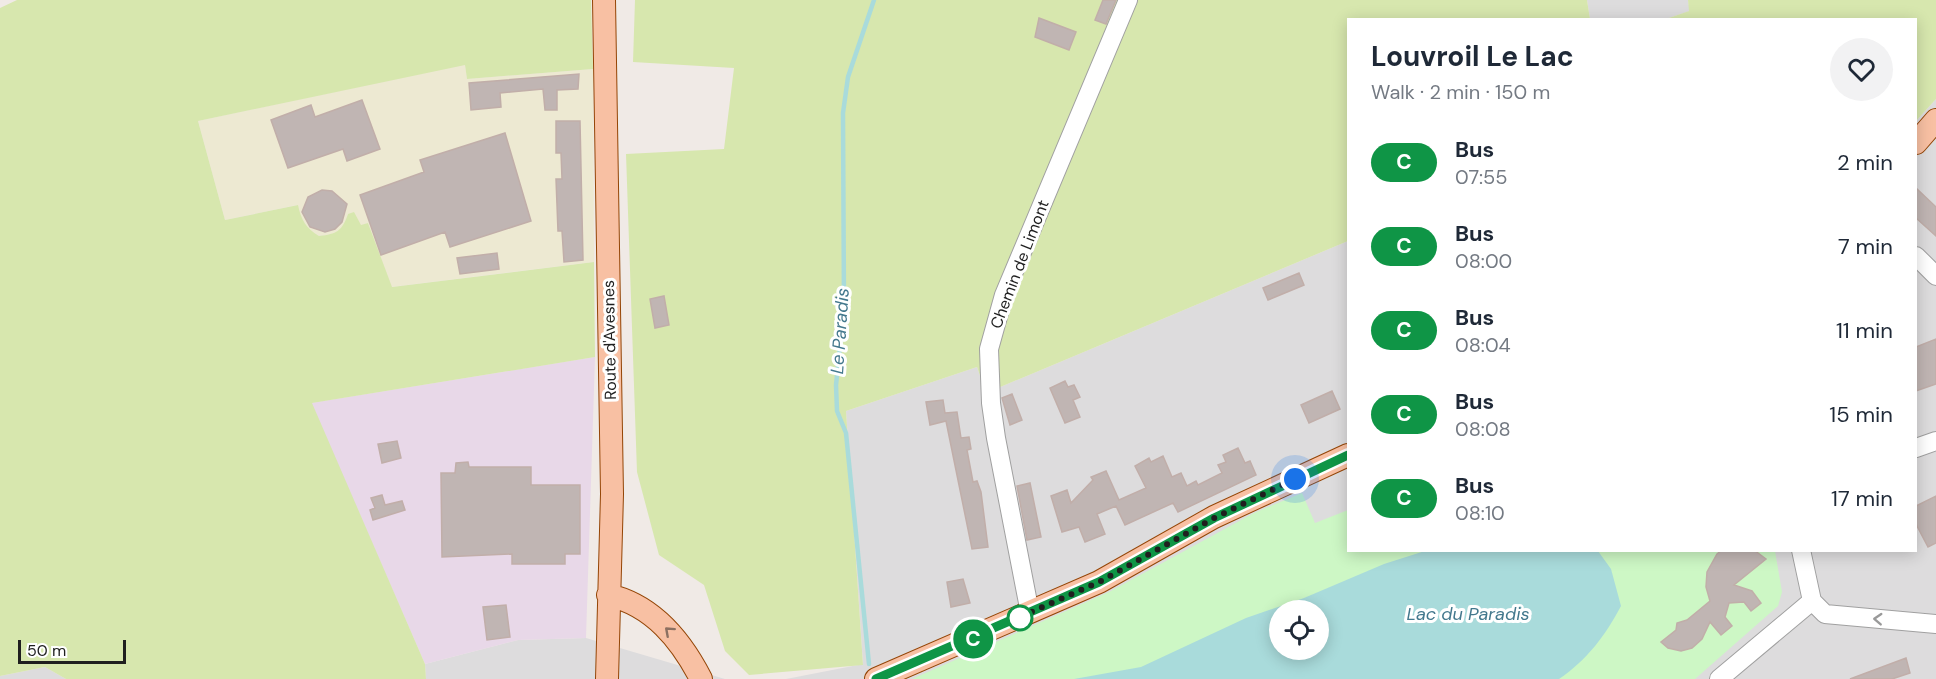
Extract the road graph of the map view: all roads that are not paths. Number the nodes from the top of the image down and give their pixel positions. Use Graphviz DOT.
graph roads {
  1 [pos="604,0"];
  2 [pos="1128,0"];
  3 [pos="1936,120"];
  4 [pos="1917,142"];
  5 [pos="1917,257"];
  6 [pos="1936,276"];
  7 [pos="1936,441"];
  8 [pos="1917,448"];
  9 [pos="1347,455"];
  10 [pos="1801,552"];
  11 [pos="608,595"];
  12 [pos="1812,601"];
  13 [pos="1030,613"];
  14 [pos="1936,624"];
  15 [pos="688,654"];
  16 [pos="607,679"];
  17 [pos="701,679"];
  18 [pos="718,679"];
  19 [pos="876,679"];
  20 [pos="1719,679"];
  1 -- 11 [label="main road, Route d'Avesnes"];
  2 -- 13 [label="street, Chemin de Limont"];
  3 -- 4 [label="main road"];
  5 -- 6 [label="street"];
  7 -- 8 [label="street"];
  9 -- 13 [label="main road"];
  10 -- 12 [label="street"];
  15 -- 11 [label="main road, one-way"];
  11 -- 16 [label="main road, Route d'Avesnes"];
  14 -- 12 [label="street, one-way"];
  12 -- 20 [label="street"];
  13 -- 19 [label="main road"];
  15 -- 17 [label="main road"];
  15 -- 18 [label="main road"];
}
